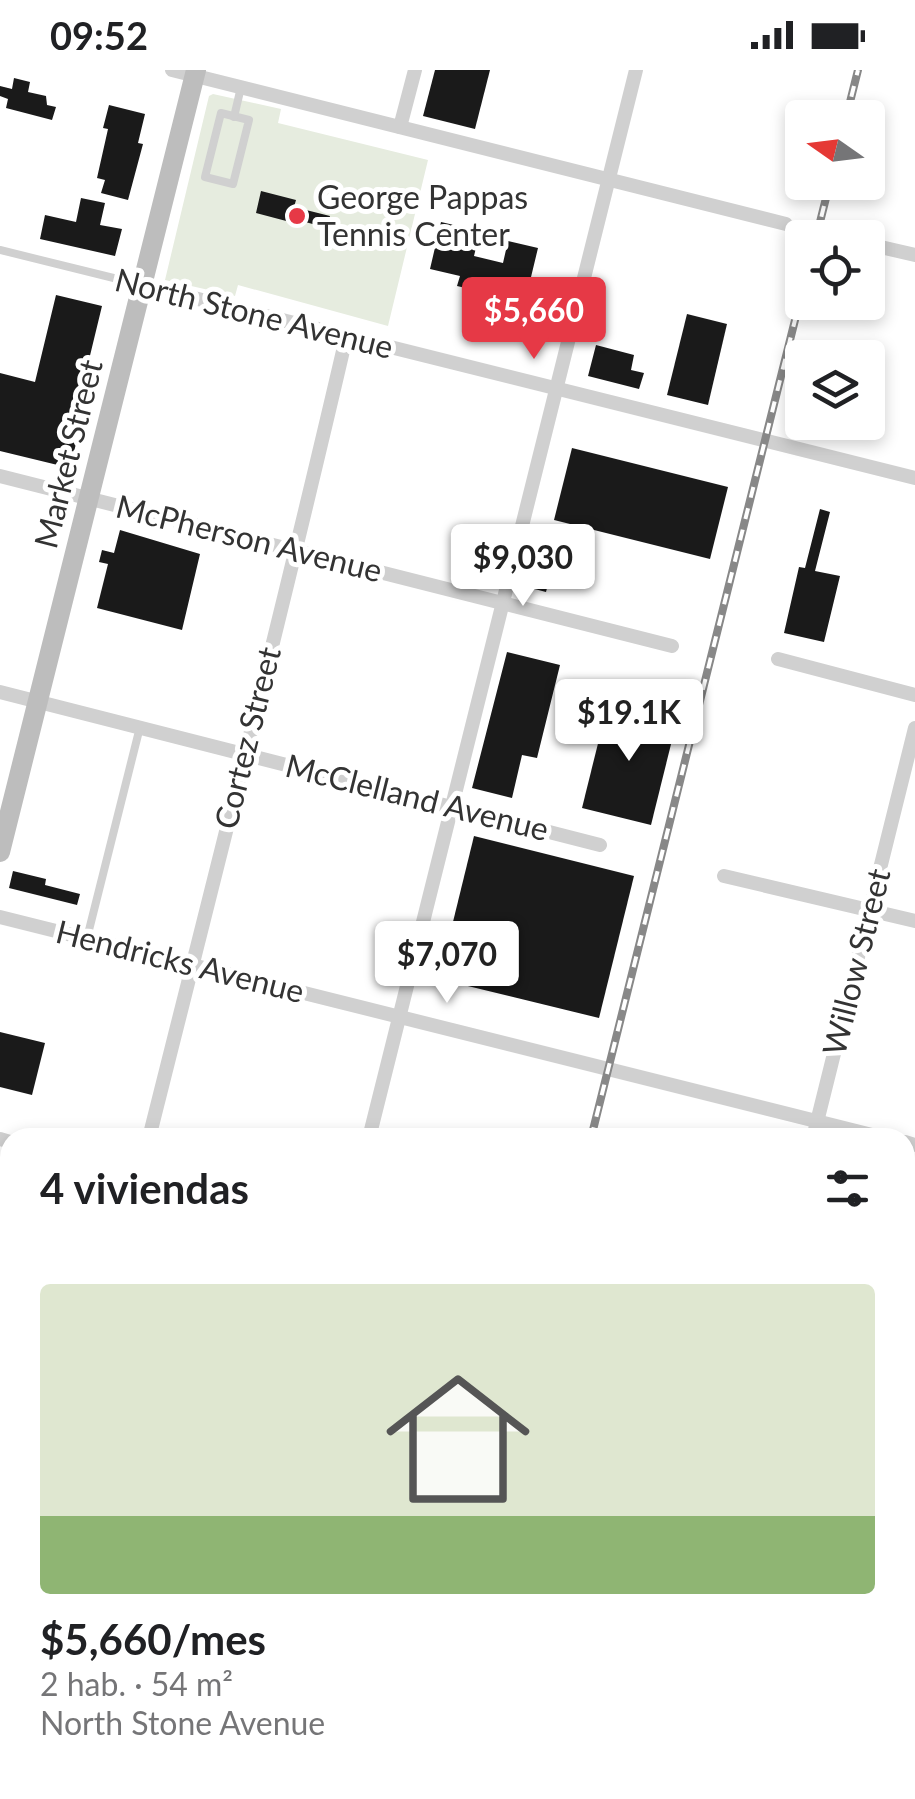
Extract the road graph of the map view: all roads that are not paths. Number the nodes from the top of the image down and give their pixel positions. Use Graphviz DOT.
graph roads {
  1 [pos="172,70"];
  2 [pos="415,70"];
  3 [pos="636,70"];
  4 [pos="195,73"];
  5 [pos="242,87"];
  6 [pos="234,117"];
  7 [pos="400,127"];
  8 [pos="608,180"];
  9 [pos="785,224"];
  10 [pos="885,248"];
  11 [pos="0,250"];
  12 [pos="915,256"];
  13 [pos="142,285"];
  14 [pos="346,338"];
  15 [pos="556,390"];
  16 [pos="0,476"];
  17 [pos="915,478"];
  18 [pos="88,498"];
  19 [pos="296,551"];
  20 [pos="502,602"];
  21 [pos="672,646"];
  22 [pos="778,659"];
  23 [pos="0,692"];
  24 [pos="915,695"];
  25 [pos="38,701"];
  26 [pos="140,727"];
  27 [pos="915,728"];
  28 [pos="244,753"];
  29 [pos="452,806"];
  30 [pos="600,845"];
  31 [pos="0,852"];
  32 [pos="724,876"];
  33 [pos="870,910"];
  34 [pos="0,916"];
  35 [pos="915,921"];
  36 [pos="87,938"];
  37 [pos="192,964"];
  38 [pos="399,1017"];
  39 [pos="817,1122"];
  40 [pos="151,1128"];
  41 [pos="371,1128"];
  42 [pos="816,1128"];
  43 [pos="842,1128"];
  1 -- 4 [label="street"];
  2 -- 7 [label="street"];
  3 -- 8 [label="street"];
  4 -- 5 [label="street"];
  4 -- 13 [label="street, Market Street"];
  5 -- 6 [label="lane"];
  5 -- 7 [label="street"];
  6 -- 6 [label="lane"];
  7 -- 8 [label="street"];
  8 -- 9 [label="street"];
  8 -- 15 [label="street"];
  10 -- 12 [label="street"];
  11 -- 13 [label="lane, North Stone Avenue"];
  13 -- 14 [label="street, North Stone Avenue"];
  13 -- 18 [label="street, Market Street"];
  14 -- 15 [label="street, North Stone Avenue"];
  14 -- 19 [label="street, Cortez Street"];
  15 -- 17 [label="street, North Stone Avenue"];
  15 -- 20 [label="street"];
  16 -- 18 [label="street, McPherson Avenue"];
  18 -- 19 [label="street, McPherson Avenue"];
  18 -- 25 [label="street, Market Street"];
  19 -- 20 [label="street, McPherson Avenue"];
  19 -- 28 [label="street, Cortez Street"];
  20 -- 21 [label="street, McPherson Avenue"];
  20 -- 29 [label="street"];
  22 -- 24 [label="street"];
  23 -- 25 [label="street, McClelland Avenue"];
  25 -- 26 [label="street, McClelland Avenue"];
  25 -- 31 [label="street, Market Street"];
  26 -- 28 [label="street, McClelland Avenue"];
  26 -- 36 [label="lane"];
  27 -- 33 [label="street, Willow Street"];
  28 -- 29 [label="street, McClelland Avenue"];
  28 -- 37 [label="street, Cortez Street"];
  29 -- 30 [label="street, McClelland Avenue"];
  29 -- 38 [label="street"];
  32 -- 33 [label="street"];
  33 -- 35 [label="street"];
  33 -- 39 [label="street, Willow Street"];
  34 -- 36 [label="street, Hendricks Avenue"];
  36 -- 37 [label="street, Hendricks Avenue"];
  37 -- 38 [label="street, Hendricks Avenue"];
  37 -- 40 [label="street, Cortez Street"];
  38 -- 39 [label="street, Hendricks Avenue"];
  38 -- 41 [label="street"];
  39 -- 42 [label="street, Willow Street"];
  39 -- 43 [label="street, Hendricks Avenue"];
}
